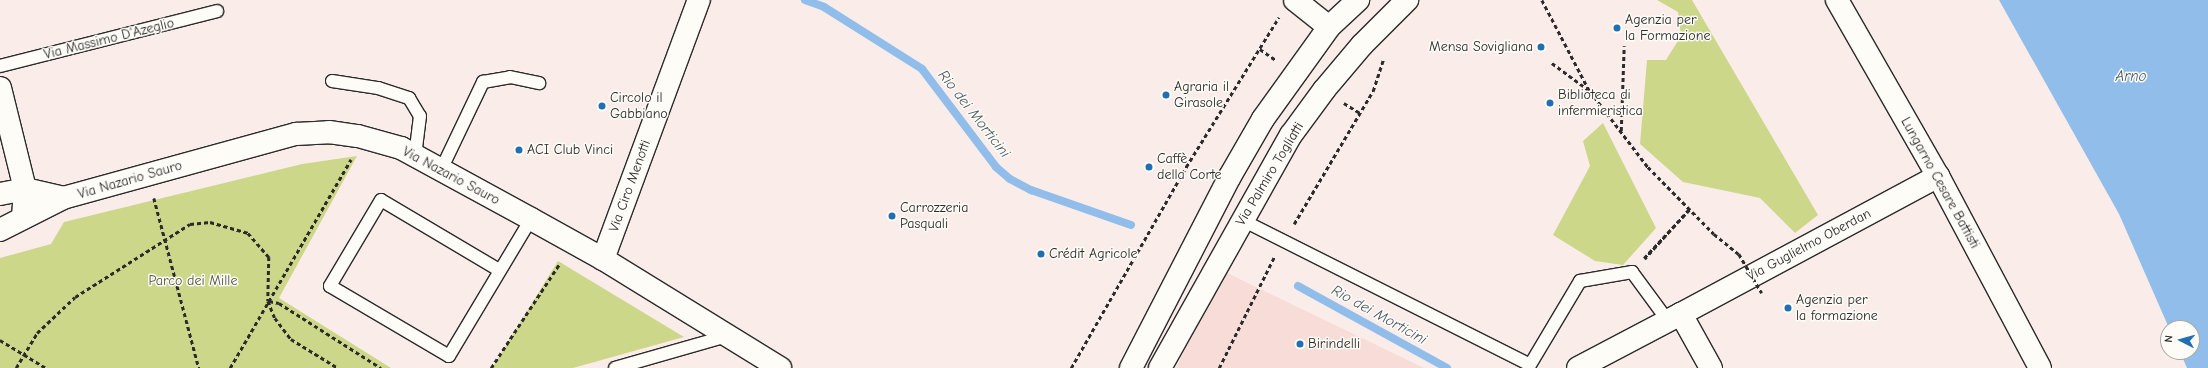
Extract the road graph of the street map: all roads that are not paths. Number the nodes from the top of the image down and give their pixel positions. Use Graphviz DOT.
graph roads {
  1 [pos="699,0"];
  2 [pos="1358,0"];
  3 [pos="1407,0"];
  4 [pos="1837,0"];
  5 [pos="1289,6"];
  6 [pos="217,12"];
  7 [pos="1329,27"];
  8 [pos="0,66"];
  9 [pos="332,81"];
  10 [pos="539,83"];
  11 [pos="0,88"];
  12 [pos="415,156"];
  13 [pos="441,170"];
  14 [pos="1938,176"];
  15 [pos="25,189"];
  16 [pos="0,194"];
  17 [pos="63,198"];
  18 [pos="23,218"];
  19 [pos="531,219"];
  20 [pos="1242,220"];
  21 [pos="0,230"];
  22 [pos="603,259"];
  23 [pos="500,270"];
  24 [pos="1674,317"];
  25 [pos="726,336"];
  26 [pos="615,368"];
  27 [pos="780,368"];
  28 [pos="1131,368"];
  29 [pos="1160,368"];
  30 [pos="1578,368"];
  31 [pos="1711,368"];
  32 [pos="2040,368"];
  1 -- 22 [label="street, Via Ciro Menotti"];
  2 -- 7 [label="street"];
  3 -- 20 [label="street, Via Palmiro Togliatti"];
  4 -- 14 [label="street, Lungarno Cesare Battisti"];
  5 -- 7 [label="street"];
  6 -- 8 [label="lane, Via Massimo D'Azeglio"];
  7 -- 28 [label="street"];
  9 -- 12 [label="lane"];
  10 -- 13 [label="lane"];
  11 -- 15 [label="street"];
  12 -- 13 [label="street, Via Nazario Sauro"];
  12 -- 17 [label="street, Via Nazario Sauro"];
  13 -- 19 [label="street, Via Nazario Sauro"];
  14 -- 24 [label="street, Via Guglielmo Oberdan"];
  14 -- 32 [label="street, Lungarno Cesare Battisti"];
  15 -- 16 [label="street, Via Nazario Sauro"];
  15 -- 17 [label="street, Via Nazario Sauro"];
  15 -- 18 [label="street"];
  17 -- 18 [label="street, Via Nazario Sauro"];
  18 -- 21 [label="street, Via Nazario Sauro"];
  19 -- 22 [label="street, Via Nazario Sauro"];
  19 -- 23 [label="lane"];
  20 -- 24 [label="lane"];
  20 -- 29 [label="street, Via Palmiro Togliatti"];
  22 -- 25 [label="street, Via Nazario Sauro"];
  23 -- 23 [label="lane"];
  24 -- 30 [label="street, Via Guglielmo Oberdan"];
  24 -- 31 [label="street"];
  25 -- 26 [label="lane"];
  25 -- 27 [label="street, Via Nazario Sauro"];
}
